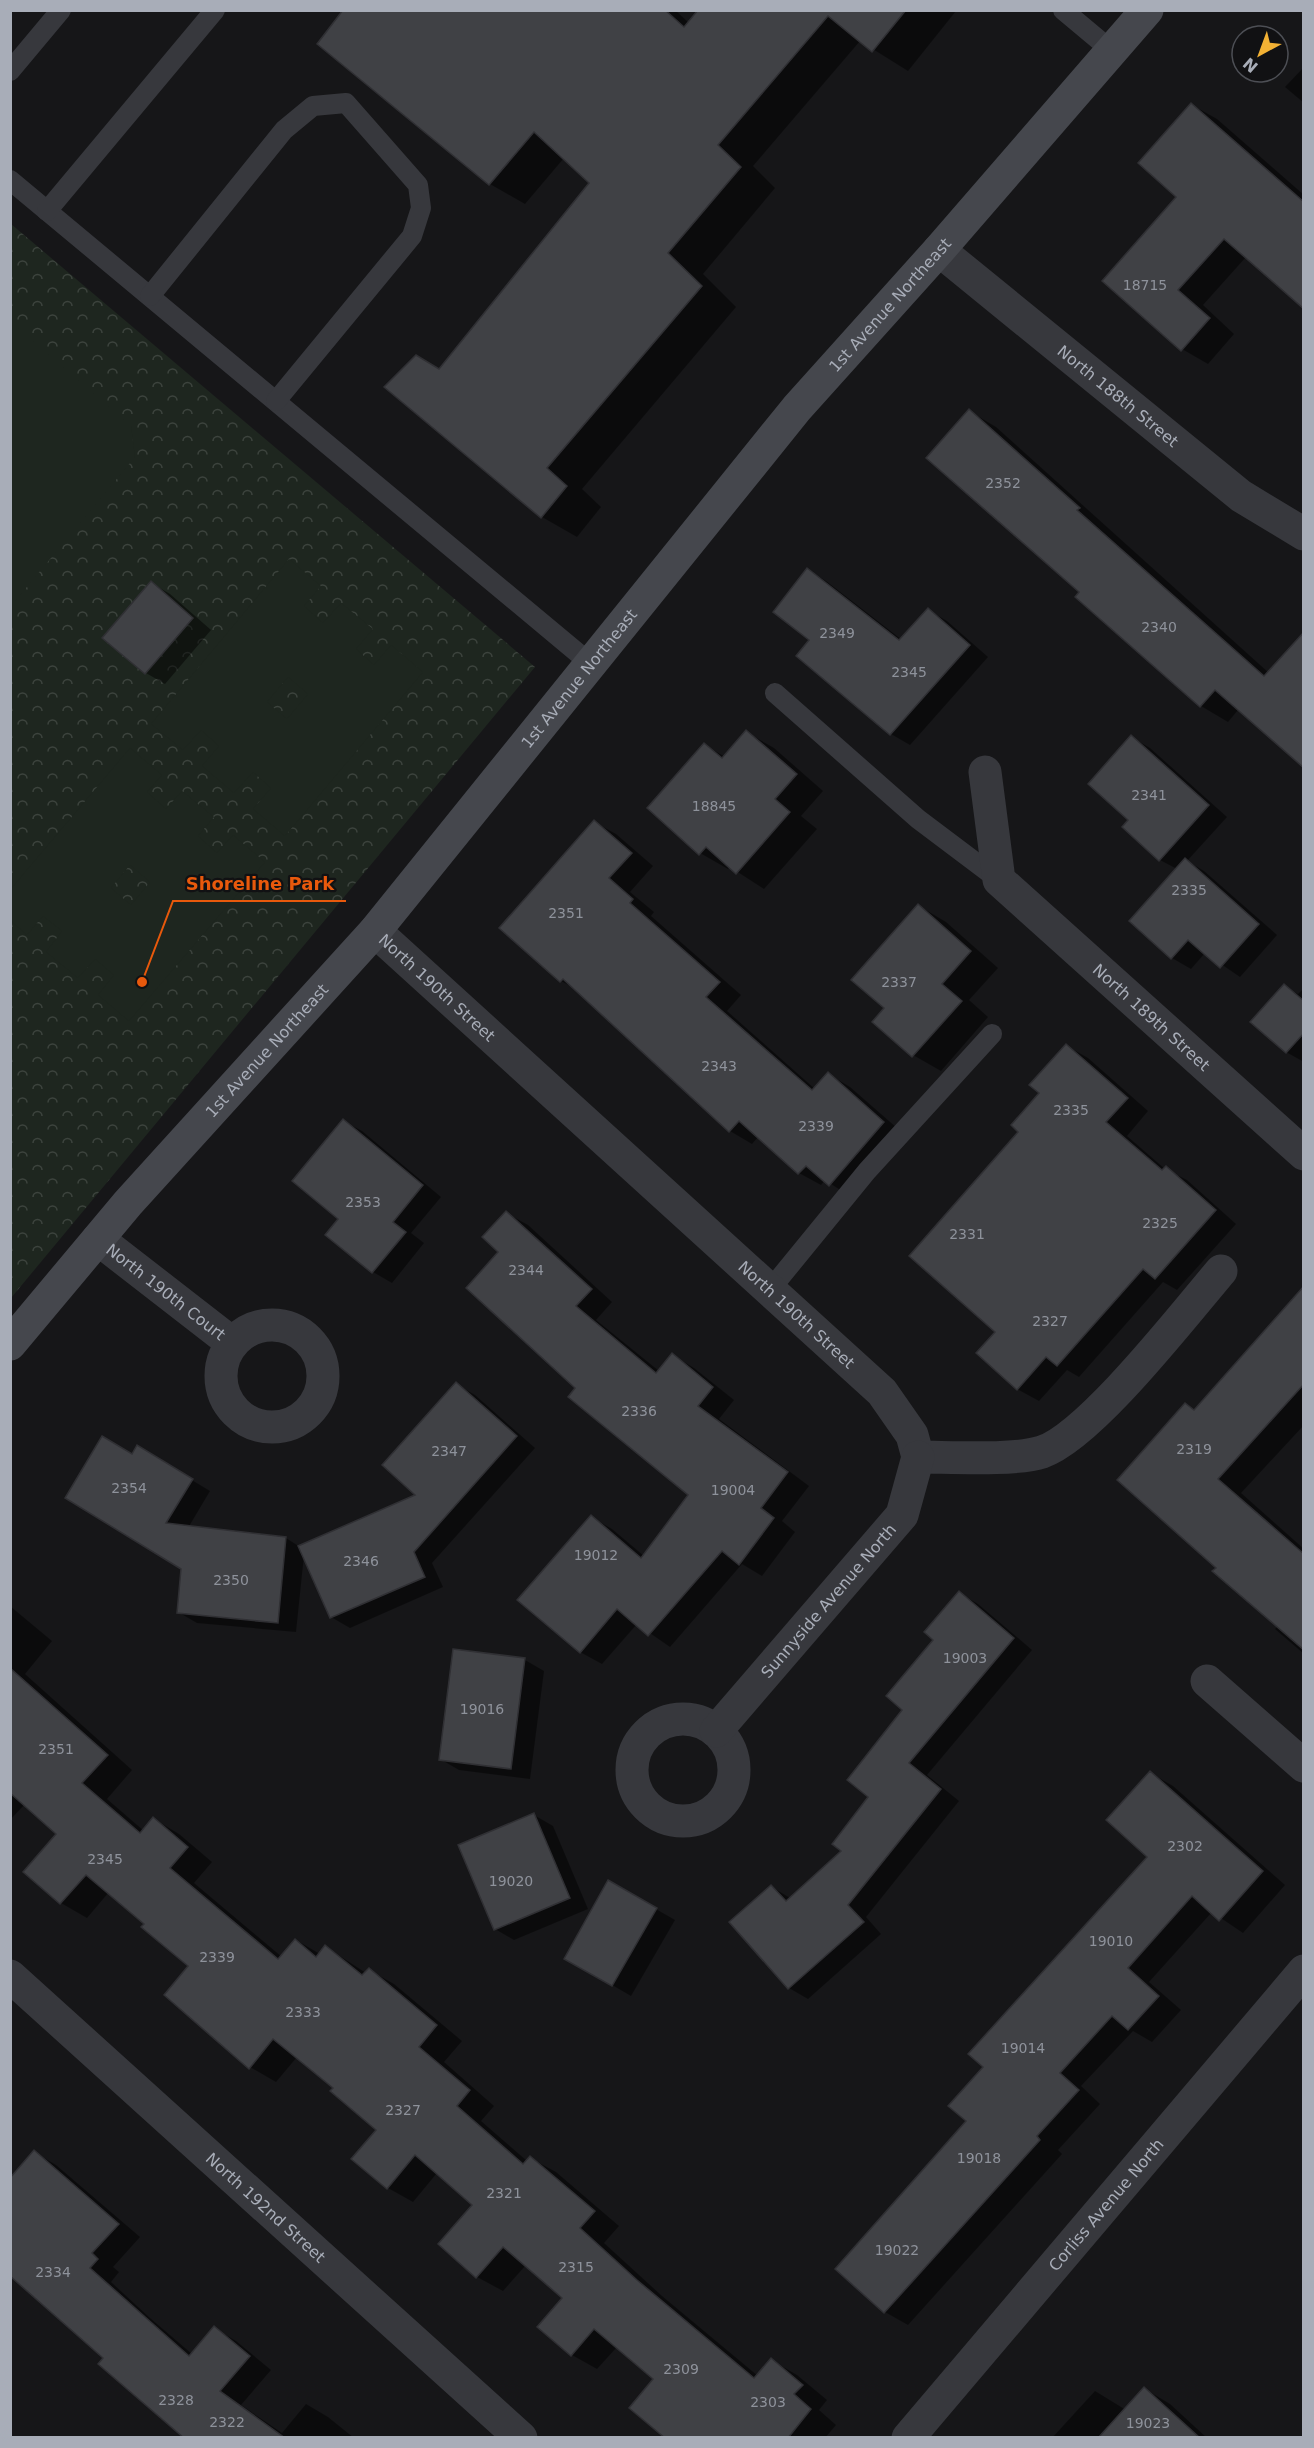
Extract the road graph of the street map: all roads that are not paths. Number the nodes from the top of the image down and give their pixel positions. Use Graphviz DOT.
graph roads {
  1 [pos="61,10"];
  2 [pos="215,10"];
  3 [pos="1063,10"];
  4 [pos="1147,10"];
  5 [pos="1112,51"];
  6 [pos="10,71"];
  7 [pos="10,180"];
  8 [pos="47,211"];
  9 [pos="939,250"];
  10 [pos="150,296"];
  11 [pos="276,400"];
  12 [pos="1304,534"];
  13 [pos="591,664"];
  14 [pos="775,693"];
  15 [pos="985,772"];
  16 [pos="999,880"];
  17 [pos="375,932"];
  18 [pos="992,1034"];
  19 [pos="1304,1154"];
  20 [pos="98,1239"];
  21 [pos="1221,1271"];
  22 [pos="769,1291"];
  23 [pos="232,1343"];
  24 [pos="10,1344"];
  25 [pos="918,1457"];
  26 [pos="1207,1681"];
  27 [pos="716,1731"];
  28 [pos="1304,1766"];
  29 [pos="1304,1971"];
  30 [pos="10,1976"];
  31 [pos="521,2438"];
  32 [pos="908,2438"];
  1 -- 6 [label="lane"];
  2 -- 8 [label="lane"];
  3 -- 5 [label="lane"];
  4 -- 5 [label="street, 1st Avenue Northeast"];
  5 -- 9 [label="street, 1st Avenue Northeast"];
  7 -- 8 [label="lane"];
  8 -- 10 [label="lane"];
  9 -- 12 [label="street, North 188th Street"];
  9 -- 13 [label="street, 1st Avenue Northeast"];
  10 -- 11 [label="lane"];
  10 -- 11 [label="lane"];
  11 -- 13 [label="lane"];
  13 -- 17 [label="street, 1st Avenue Northeast"];
  14 -- 16 [label="lane, North 189th Street"];
  15 -- 16 [label="street"];
  16 -- 19 [label="street, North 189th Street"];
  17 -- 20 [label="street, 1st Avenue Northeast"];
  17 -- 22 [label="street, North 190th Street"];
  18 -- 22 [label="lane"];
  20 -- 23 [label="street, North 190th Court"];
  20 -- 24 [label="street, 1st Avenue Northeast"];
  21 -- 25 [label="street"];
  22 -- 25 [label="street, North 190th Street"];
  25 -- 27 [label="street, Sunnyside Avenue North"];
  26 -- 28 [label="street"];
  29 -- 32 [label="street, Corliss Avenue North"];
  30 -- 31 [label="street, North 192nd Street"];
}
